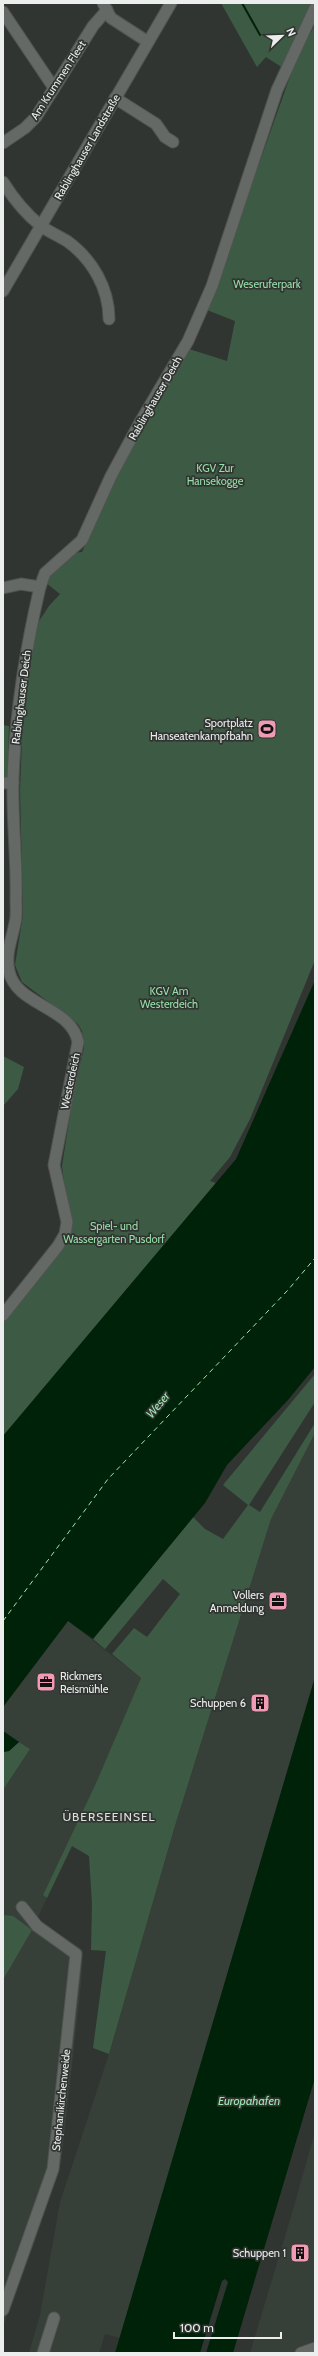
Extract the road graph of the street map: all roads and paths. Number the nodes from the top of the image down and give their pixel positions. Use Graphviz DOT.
graph roads {
  1 [pos="171,3"];
  2 [pos="105,7"];
  3 [pos="315,8"];
  4 [pos="3,12"];
  5 [pos="148,42"];
  6 [pos="54,88"];
  7 [pos="115,98"];
  8 [pos="173,142"];
  9 [pos="3,143"];
  10 [pos="3,182"];
  11 [pos="41,226"];
  12 [pos="3,291"];
  13 [pos="109,319"];
  14 [pos="40,587"];
  15 [pos="3,588"];
  16 [pos="8,783"];
  17 [pos="3,1315"];
  18 [pos="22,1907"];
  19 [pos="3,2310"];
  20 [pos="54,2318"];
  21 [pos="315,2348"];
  22 [pos="44,2353"];
  23 [pos="301,2353"];
  1 -- 5 [label="street, Rablinghauser Landstraße"];
  2 -- 5 [label="street"];
  2 -- 6 [label="street, Am Krummen Fleet"];
  3 -- 14 [label="street, Rablinghauser Deich"];
  4 -- 6 [label="street"];
  5 -- 7 [label="street, Rablinghauser Landstraße"];
  6 -- 9 [label="street, Am Krummen Fleet"];
  7 -- 8 [label="street"];
  7 -- 11 [label="street, Rablinghauser Landstraße"];
  10 -- 11 [label="street"];
  11 -- 12 [label="street, Rablinghauser Landstraße"];
  11 -- 13 [label="street"];
  14 -- 15 [label="street"];
  14 -- 16 [label="street, Rablinghauser Deich"];
  16 -- 17 [label="street, Westerdeich"];
  18 -- 19 [label="street, Stephanikirchenweide"];
  20 -- 22 [label="street"];
  21 -- 23 [label="street"];
}
